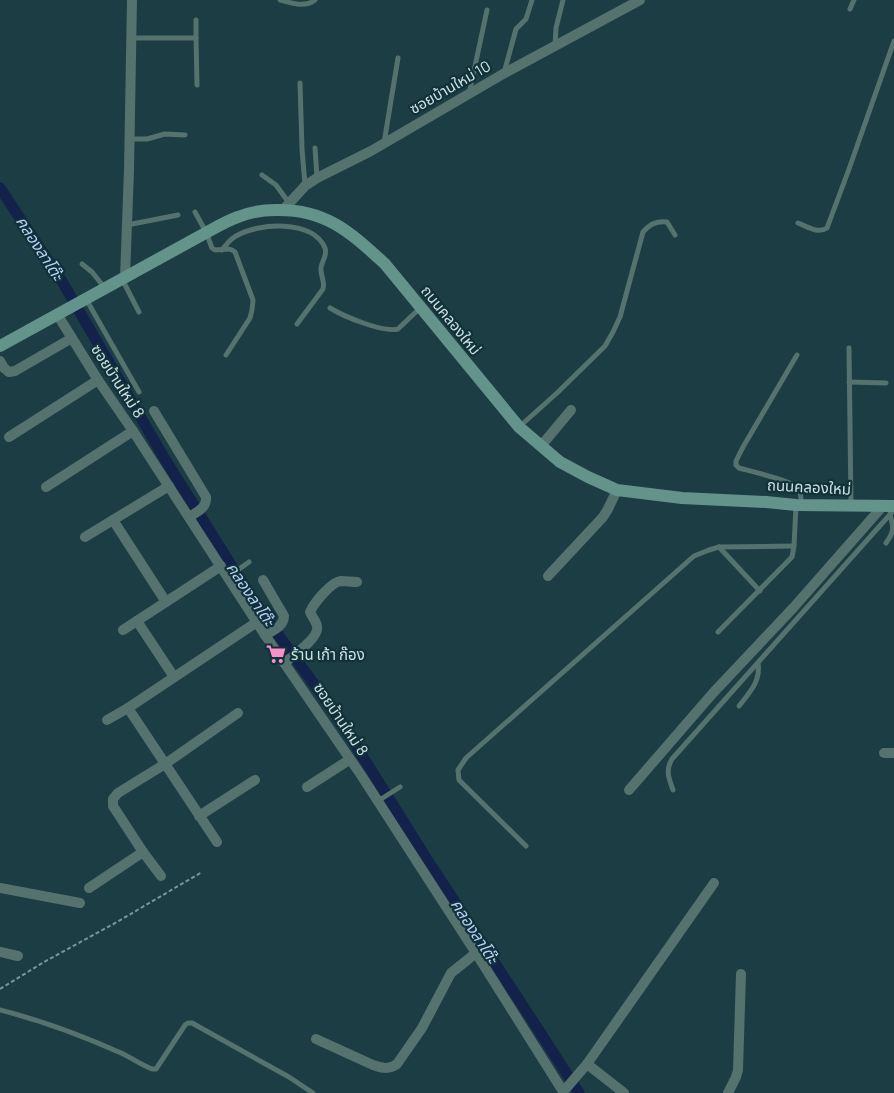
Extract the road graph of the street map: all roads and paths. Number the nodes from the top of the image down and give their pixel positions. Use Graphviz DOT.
graph roads {
  1 [pos="132,0"];
  2 [pos="280,0"];
  3 [pos="315,0"];
  4 [pos="532,0"];
  5 [pos="563,0"];
  6 [pos="640,0"];
  7 [pos="854,0"];
  8 [pos="850,9"];
  9 [pos="486,10"];
  10 [pos="196,20"];
  11 [pos="132,38"];
  12 [pos="196,38"];
  13 [pos="894,41"];
  14 [pos="555,46"];
  15 [pos="398,58"];
  16 [pos="503,74"];
  17 [pos="300,83"];
  18 [pos="197,86"];
  19 [pos="469,94"];
  20 [pos="185,135"];
  21 [pos="130,139"];
  22 [pos="384,144"];
  23 [pos="315,148"];
  24 [pos="262,175"];
  25 [pos="317,178"];
  26 [pos="306,186"];
  27 [pos="286,206"];
  28 [pos="195,212"];
  29 [pos="178,215"];
  30 [pos="798,223"];
  31 [pos="127,226"];
  32 [pos="206,232"];
  33 [pos="676,235"];
  34 [pos="222,250"];
  35 [pos="82,264"];
  36 [pos="124,278"];
  37 [pos="105,288"];
  38 [pos="83,300"];
  39 [pos="420,307"];
  40 [pos="330,308"];
  41 [pos="62,312"];
  42 [pos="139,312"];
  43 [pos="297,324"];
  44 [pos="72,338"];
  45 [pos="0,346"];
  46 [pos="849,348"];
  47 [pos="226,355"];
  48 [pos="797,355"];
  49 [pos="0,361"];
  50 [pos="98,380"];
  51 [pos="850,382"];
  52 [pos="886,382"];
  53 [pos="139,392"];
  54 [pos="571,410"];
  55 [pos="154,411"];
  56 [pos="519,427"];
  57 [pos="133,431"];
  58 [pos="9,437"];
  59 [pos="540,446"];
  60 [pos="169,486"];
  61 [pos="46,487"];
  62 [pos="617,490"];
  63 [pos="799,505"];
  64 [pos="851,506"];
  65 [pos="890,509"];
  66 [pos="196,512"];
  67 [pos="113,520"];
  68 [pos="85,537"];
  69 [pos="886,543"];
  70 [pos="794,546"];
  71 [pos="720,547"];
  72 [pos="249,562"];
  73 [pos="221,566"];
  74 [pos="230,575"];
  75 [pos="548,576"];
  76 [pos="263,580"];
  77 [pos="357,582"];
  78 [pos="760,591"];
  79 [pos="166,602"];
  80 [pos="137,621"];
  81 [pos="257,622"];
  82 [pos="122,630"];
  83 [pos="272,631"];
  84 [pos="718,632"];
  85 [pos="291,658"];
  86 [pos="758,663"];
  87 [pos="174,677"];
  88 [pos="739,706"];
  89 [pos="128,708"];
  90 [pos="238,713"];
  91 [pos="107,720"];
  92 [pos="350,760"];
  93 [pos="165,764"];
  94 [pos="255,780"];
  95 [pos="400,786"];
  96 [pos="307,787"];
  97 [pos="629,790"];
  98 [pos="673,790"];
  99 [pos="381,800"];
  100 [pos="199,816"];
  101 [pos="217,842"];
  102 [pos="526,846"];
  103 [pos="143,852"];
  104 [pos="202,872"];
  105 [pos="161,876"];
  106 [pos="714,883"];
  107 [pos="0,888"];
  108 [pos="88,888"];
  109 [pos="80,903"];
  110 [pos="0,952"];
  111 [pos="476,953"];
  112 [pos="18,956"];
  113 [pos="741,974"];
  114 [pos="0,989"];
  115 [pos="0,1010"];
  116 [pos="316,1039"];
  117 [pos="587,1064"];
  118 [pos="568,1086"];
  119 [pos="313,1093"];
  120 [pos="624,1093"];
  121 [pos="728,1093"];
  1 -- 11 [label="street"];
  2 -- 3 [label="lane"];
  4 -- 16 [label="lane"];
  5 -- 14 [label="lane"];
  6 -- 14 [label="street, ซอยบ้านใหม่ 10"];
  7 -- 8 [label="lane"];
  9 -- 19 [label="lane"];
  10 -- 12 [label="lane"];
  11 -- 12 [label="lane"];
  11 -- 21 [label="street"];
  12 -- 18 [label="lane"];
  13 -- 30 [label="lane"];
  14 -- 16 [label="street, ซอยบ้านใหม่ 10"];
  15 -- 22 [label="lane"];
  16 -- 19 [label="street, ซอยบ้านใหม่ 10"];
  17 -- 26 [label="lane"];
  19 -- 22 [label="street, ซอยบ้านใหม่ 10"];
  20 -- 21 [label="lane"];
  21 -- 31 [label="street"];
  22 -- 25 [label="street, ซอยบ้านใหม่ 10"];
  23 -- 25 [label="lane"];
  24 -- 27 [label="lane"];
  25 -- 26 [label="street, ซอยบ้านใหม่ 10"];
  26 -- 27 [label="street, ซอยบ้านใหม่ 10"];
  27 -- 32 [label="street, ถนนคลองใหม่"];
  27 -- 39 [label="street, ถนนคลองใหม่"];
  28 -- 32 [label="lane"];
  29 -- 31 [label="lane"];
  31 -- 36 [label="street"];
  32 -- 34 [label="lane"];
  32 -- 36 [label="street, ถนนคลองใหม่"];
  33 -- 56 [label="lane"];
  34 -- 43 [label="lane"];
  34 -- 47 [label="lane"];
  35 -- 37 [label="lane"];
  36 -- 37 [label="street, ถนนคลองใหม่"];
  36 -- 42 [label="lane"];
  37 -- 38 [label="street, ถนนคลองใหม่"];
  38 -- 41 [label="street, ถนนคลองใหม่"];
  38 -- 53 [label="lane"];
  39 -- 40 [label="lane"];
  39 -- 56 [label="street, ถนนคลองใหม่"];
  41 -- 44 [label="street, ซอยบ้านใหม่ 8"];
  41 -- 45 [label="street, ถนนคลองใหม่"];
  44 -- 49 [label="street"];
  44 -- 50 [label="street, ซอยบ้านใหม่ 8"];
  46 -- 51 [label="lane"];
  48 -- 63 [label="lane"];
  50 -- 57 [label="street, ซอยบ้านใหม่ 8"];
  50 -- 58 [label="street"];
  51 -- 52 [label="lane"];
  51 -- 64 [label="lane"];
  54 -- 59 [label="street"];
  55 -- 66 [label="street"];
  56 -- 59 [label="street, ถนนคลองใหม่"];
  57 -- 60 [label="street, ซอยบ้านใหม่ 8"];
  57 -- 61 [label="street"];
  59 -- 62 [label="street, ถนนคลองใหม่"];
  60 -- 66 [label="street, ซอยบ้านใหม่ 8"];
  60 -- 67 [label="street"];
  62 -- 63 [label="street, ถนนคลองใหม่"];
  62 -- 75 [label="street"];
  63 -- 64 [label="street, ถนนคลองใหม่"];
  63 -- 70 [label="lane"];
  64 -- 65 [label="street, ถนนคลองใหม่"];
  65 -- 69 [label="lane"];
  65 -- 86 [label="lane"];
  65 -- 97 [label="street"];
  66 -- 73 [label="street, ซอยบ้านใหม่ 8"];
  67 -- 68 [label="street"];
  67 -- 79 [label="street"];
  70 -- 71 [label="lane"];
  70 -- 78 [label="lane"];
  71 -- 78 [label="lane"];
  71 -- 102 [label="lane"];
  72 -- 74 [label="lane"];
  73 -- 74 [label="street, ซอยบ้านใหม่ 8"];
  73 -- 79 [label="street"];
  74 -- 81 [label="street, ซอยบ้านใหม่ 8"];
  76 -- 83 [label="street"];
  77 -- 85 [label="street"];
  78 -- 84 [label="lane"];
  79 -- 80 [label="street"];
  80 -- 82 [label="street"];
  80 -- 87 [label="street"];
  81 -- 83 [label="street, ซอยบ้านใหม่ 8"];
  81 -- 87 [label="street"];
  83 -- 85 [label="street, ซอยบ้านใหม่ 8"];
  85 -- 92 [label="street, ซอยบ้านใหม่ 8"];
  86 -- 88 [label="lane"];
  86 -- 98 [label="lane"];
  87 -- 89 [label="street"];
  89 -- 91 [label="street"];
  89 -- 93 [label="street"];
  90 -- 93 [label="street"];
  92 -- 96 [label="street"];
  92 -- 99 [label="street, ซอยบ้านใหม่ 8"];
  93 -- 100 [label="street"];
  93 -- 103 [label="street"];
  94 -- 100 [label="street"];
  95 -- 99 [label="lane"];
  99 -- 111 [label="street, ซอยบ้านใหม่ 8"];
  100 -- 101 [label="street"];
  103 -- 105 [label="street"];
  103 -- 108 [label="street"];
  104 -- 114 [label="path"];
  106 -- 117 [label="street"];
  107 -- 109 [label="street"];
  110 -- 112 [label="street"];
  111 -- 116 [label="street"];
  111 -- 118 [label="street, ซอยบ้านใหม่ 8"];
  113 -- 121 [label="street"];
  115 -- 119 [label="lane"];
  117 -- 118 [label="street"];
  117 -- 120 [label="street"];
}
